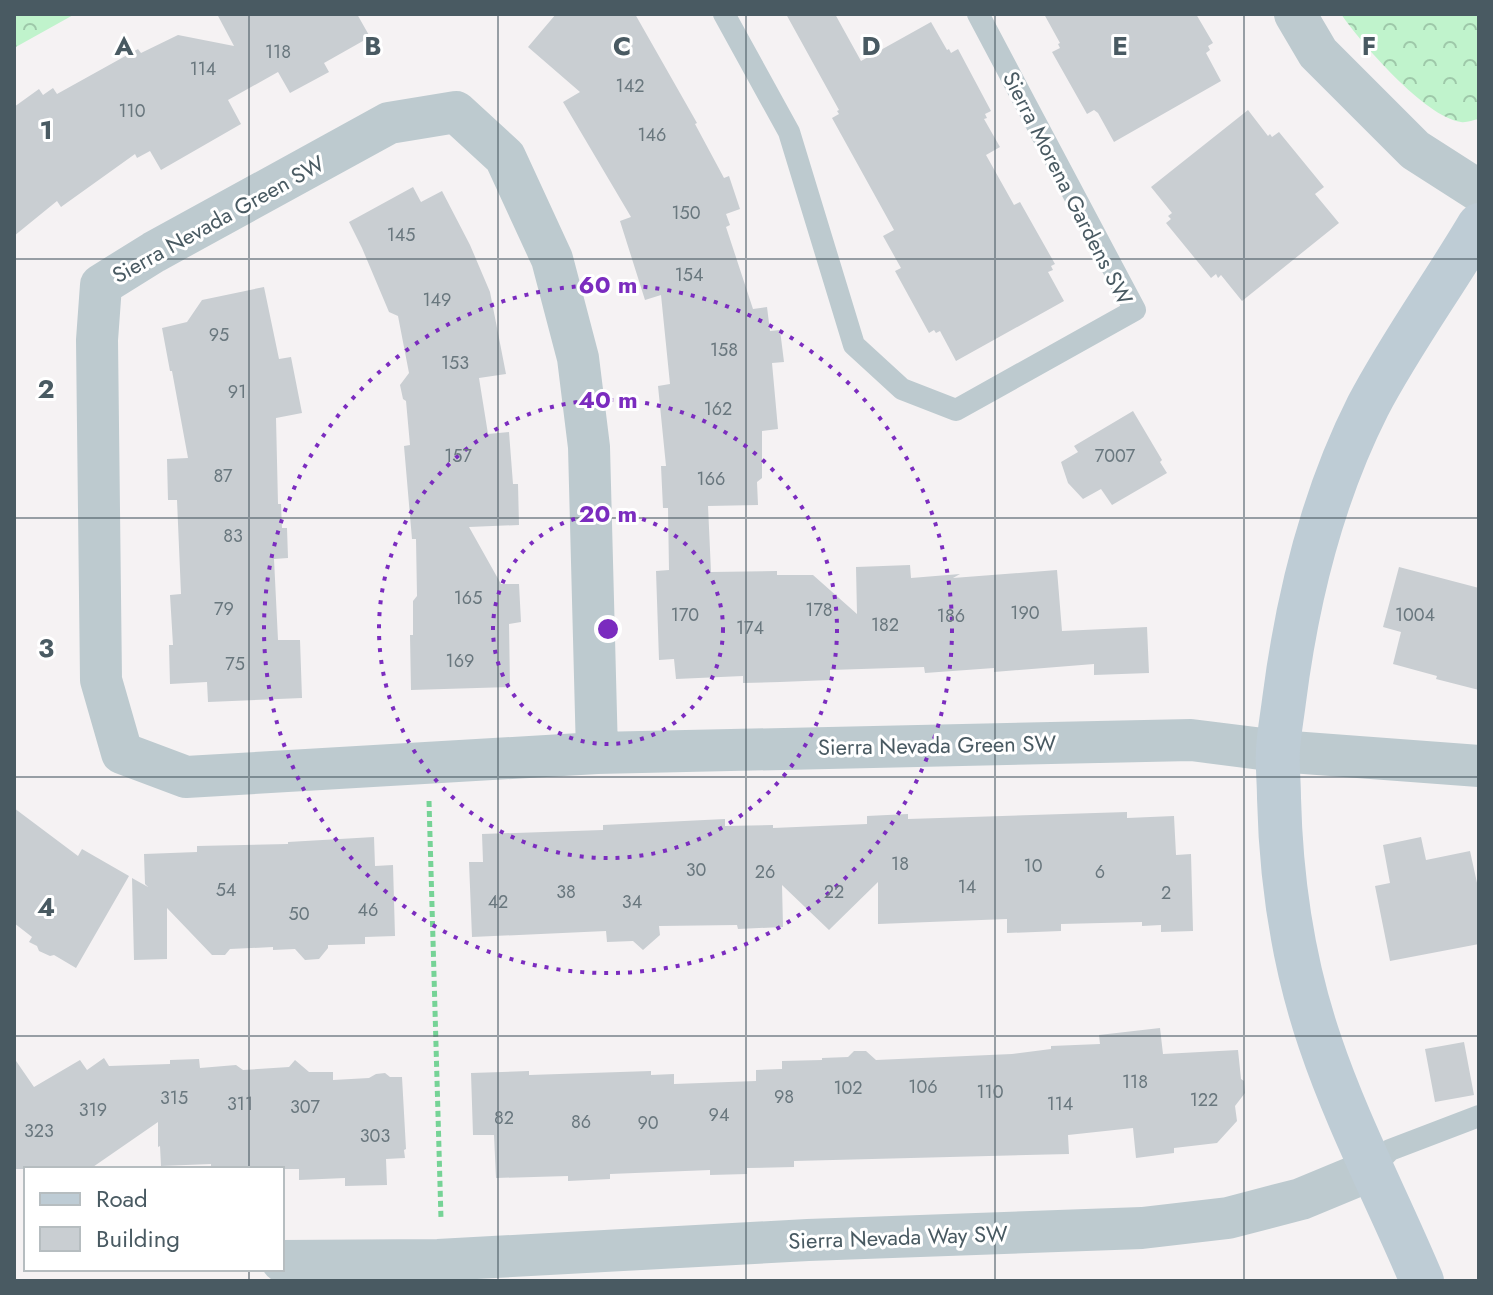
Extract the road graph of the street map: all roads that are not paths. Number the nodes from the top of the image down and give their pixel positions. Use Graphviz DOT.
graph roads {
  1 [pos="724,14"];
  2 [pos="978,14"];
  3 [pos="1295,14"];
  4 [pos="1479,191"];
  5 [pos="1479,225"];
  6 [pos="1278,751"];
  7 [pos="597,753"];
  8 [pos="1479,766"];
  9 [pos="1479,1116"];
  10 [pos="1371,1170"];
  11 [pos="440,1255"];
  12 [pos="284,1261"];
  13 [pos="1422,1281"];
  1 -- 2 [label="lane, Sierra Morena Gardens SW"];
  3 -- 4 [label="street"];
  5 -- 6 [label="street"];
  6 -- 7 [label="street, Sierra Nevada Green SW"];
  6 -- 8 [label="street, Sierra Nevada Green SW"];
  6 -- 10 [label="street"];
  7 -- 7 [label="street, Sierra Nevada Green SW"];
  9 -- 10 [label="lane"];
  10 -- 11 [label="street, Sierra Nevada Way SW"];
  10 -- 13 [label="street"];
  11 -- 12 [label="street, Sierra Nevada Way SW"];
}
